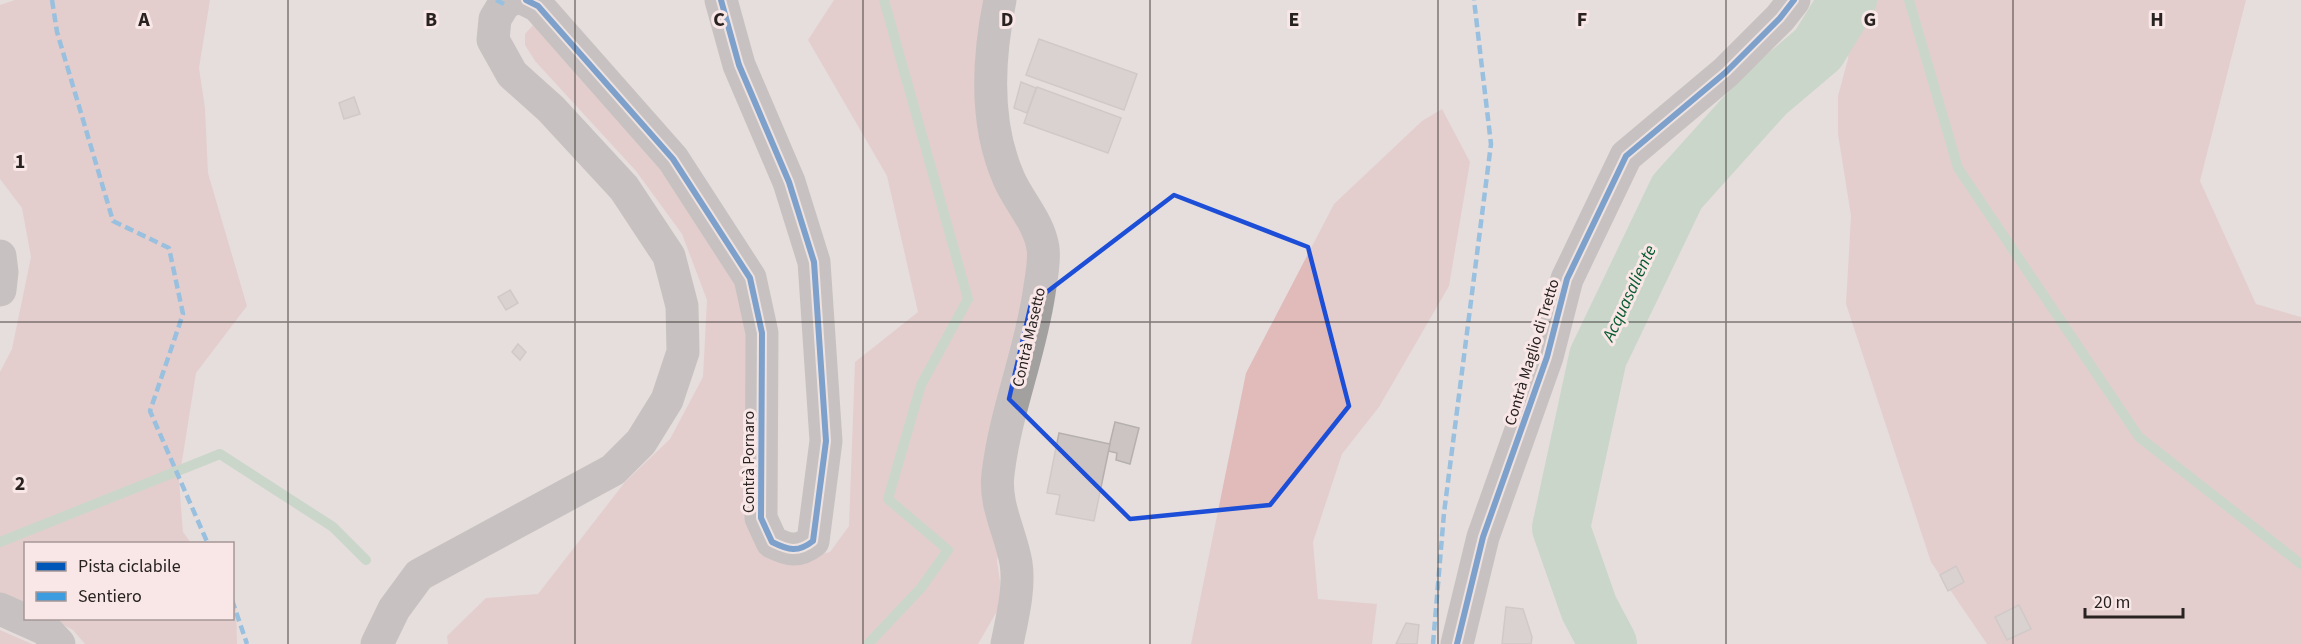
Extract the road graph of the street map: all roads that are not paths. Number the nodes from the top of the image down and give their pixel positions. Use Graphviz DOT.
graph roads {
  1 [pos="511,0"];
  2 [pos="526,0"];
  3 [pos="721,0"];
  4 [pos="1000,0"];
  5 [pos="1794,0"];
  6 [pos="0,256"];
  7 [pos="0,290"];
  8 [pos="0,609"];
  9 [pos="24,620"];
  10 [pos="25,620"];
  11 [pos="59,644"];
  12 [pos="377,644"];
  13 [pos="1007,644"];
  14 [pos="1457,644"];
  1 -- 12 [label="street"];
  2 -- 3 [label="street, Contrà Pornaro"];
  4 -- 13 [label="street, Contrà Masetto"];
  5 -- 14 [label="street, Contrà Maglio di Tretto"];
  6 -- 7 [label="street"];
  8 -- 9 [label="street"];
  10 -- 11 [label="street"];
}
